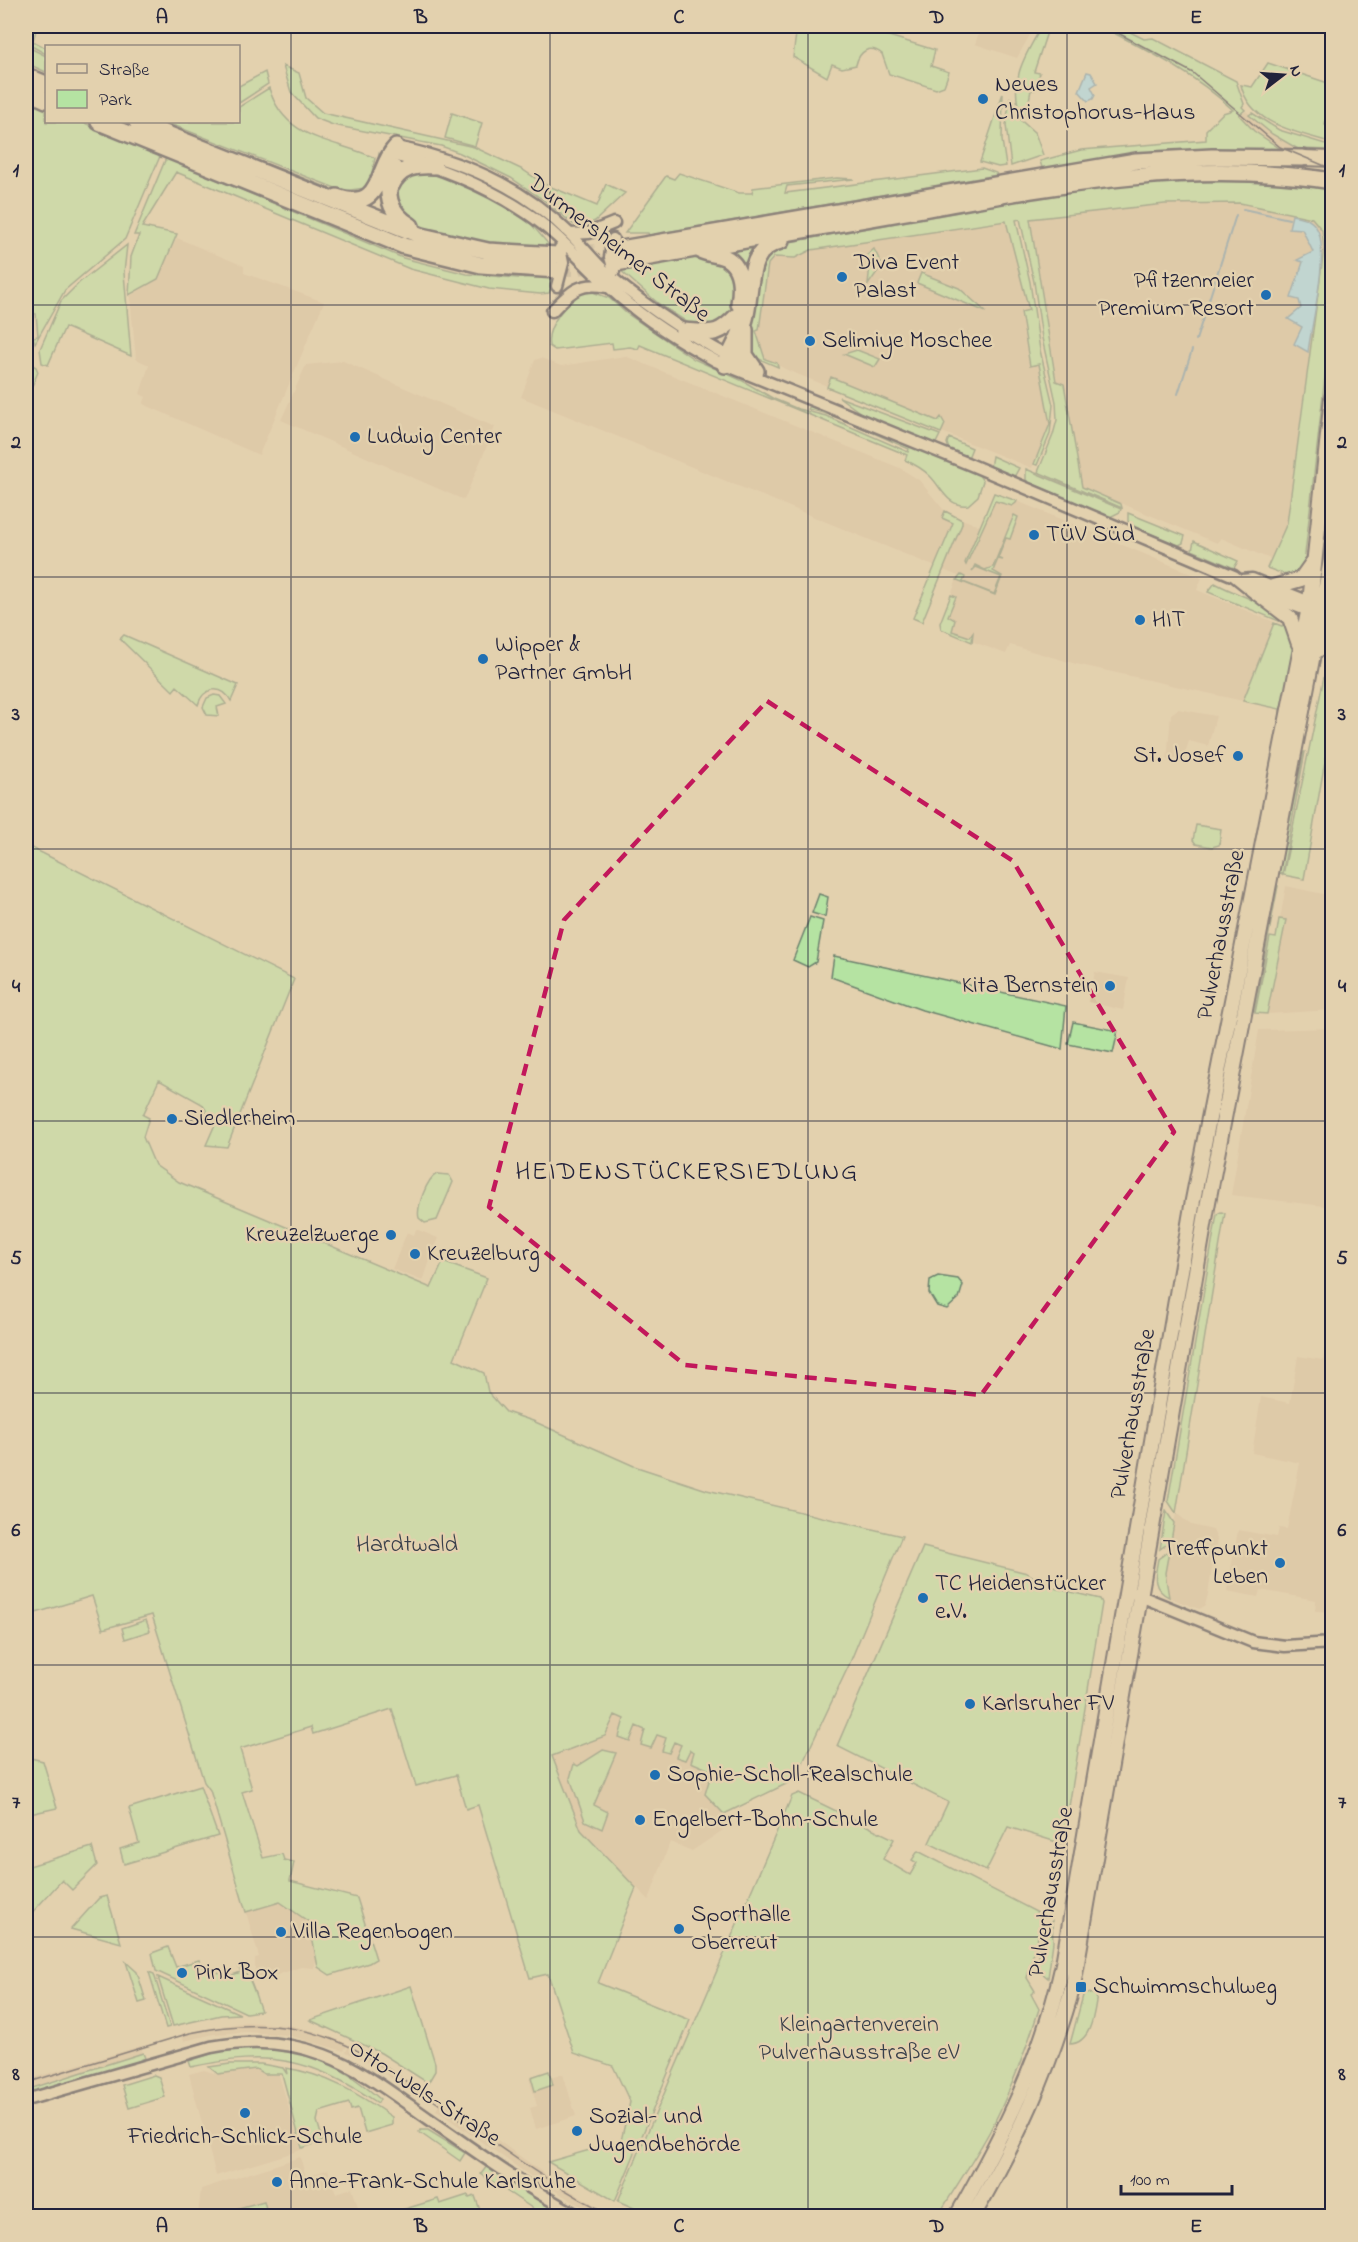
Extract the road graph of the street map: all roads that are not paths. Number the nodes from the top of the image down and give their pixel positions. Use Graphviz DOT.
graph roads {
  1 [pos="26,76"];
  2 [pos="45,84"];
  3 [pos="26,91"];
  4 [pos="45,100"];
  5 [pos="101,123"];
  6 [pos="139,123"];
  7 [pos="395,152"];
  8 [pos="1303,158"];
  9 [pos="1332,159"];
  10 [pos="434,166"];
  11 [pos="1332,181"];
  12 [pos="286,183"];
  13 [pos="389,188"];
  14 [pos="614,224"];
  15 [pos="838,224"];
  16 [pos="553,234"];
  17 [pos="570,234"];
  18 [pos="422,236"];
  19 [pos="698,249"];
  20 [pos="614,251"];
  21 [pos="586,258"];
  22 [pos="621,284"];
  23 [pos="557,286"];
  24 [pos="609,288"];
  25 [pos="552,311"];
  26 [pos="742,316"];
  27 [pos="683,331"];
  28 [pos="723,359"];
  29 [pos="756,370"];
  30 [pos="775,385"];
  31 [pos="1332,398"];
  32 [pos="1319,536"];
  33 [pos="1332,555"];
  34 [pos="1247,585"];
  35 [pos="1273,587"];
  36 [pos="1321,611"];
  37 [pos="1332,632"];
  38 [pos="1300,651"];
  39 [pos="1306,691"];
  40 [pos="1134,1593"];
  41 [pos="1332,1643"];
  42 [pos="26,2100"];
  43 [pos="579,2217"];
  44 [pos="957,2217"];
  45 [pos="973,2217"];
  1 -- 2 [label="highway"];
  3 -- 4 [label="highway"];
  5 -- 18 [label="highway"];
  6 -- 12 [label="highway"];
  7 -- 10 [label="street, Durmersheimer Straße"];
  7 -- 12 [label="highway"];
  7 -- 13 [label="highway"];
  7 -- 17 [label="street, Durmersheimer Straße"];
  8 -- 9 [label="main road"];
  8 -- 20 [label="highway"];
  10 -- 13 [label="highway"];
  10 -- 16 [label="street, Durmersheimer Straße"];
  11 -- 15 [label="highway"];
  12 -- 18 [label="highway"];
  13 -- 18 [label="highway"];
  14 -- 17 [label="street"];
  15 -- 19 [label="highway"];
  15 -- 26 [label="highway"];
  16 -- 21 [label="street, Durmersheimer Straße"];
  16 -- 23 [label="street"];
  17 -- 21 [label="street, Durmersheimer Straße"];
  19 -- 20 [label="highway"];
  19 -- 26 [label="highway"];
  20 -- 22 [label="street"];
  21 -- 22 [label="street, Durmersheimer Straße"];
  21 -- 24 [label="street, Durmersheimer Straße"];
  22 -- 27 [label="street, Durmersheimer Straße"];
  24 -- 25 [label="street"];
  24 -- 28 [label="street, Durmersheimer Straße"];
  26 -- 27 [label="highway"];
  26 -- 28 [label="highway"];
  26 -- 29 [label="highway"];
  27 -- 28 [label="street, Durmersheimer Straße"];
  28 -- 29 [label="street, Durmersheimer Straße"];
  28 -- 30 [label="street, Durmersheimer Straße"];
  29 -- 30 [label="street, Durmersheimer Straße"];
  30 -- 34 [label="street, Durmersheimer Straße"];
  31 -- 32 [label="main road"];
  32 -- 35 [label="main road"];
  32 -- 36 [label="main road"];
  33 -- 36 [label="main road"];
  34 -- 35 [label="street, Durmersheimer Straße"];
  34 -- 36 [label="street, Durmersheimer Straße"];
  34 -- 38 [label="main road"];
  35 -- 36 [label="street, Durmersheimer Straße"];
  36 -- 38 [label="main road, Pulverhausstraße"];
  36 -- 39 [label="main road, Pulverhausstraße"];
  37 -- 39 [label="main road"];
  38 -- 40 [label="main road, Pulverhausstraße"];
  39 -- 40 [label="main road, Pulverhausstraße"];
  40 -- 41 [label="street"];
  40 -- 44 [label="main road, Pulverhausstraße"];
  40 -- 45 [label="main road, Pulverhausstraße"];
  42 -- 43 [label="street, Otto-Wels-Straße"];
}
